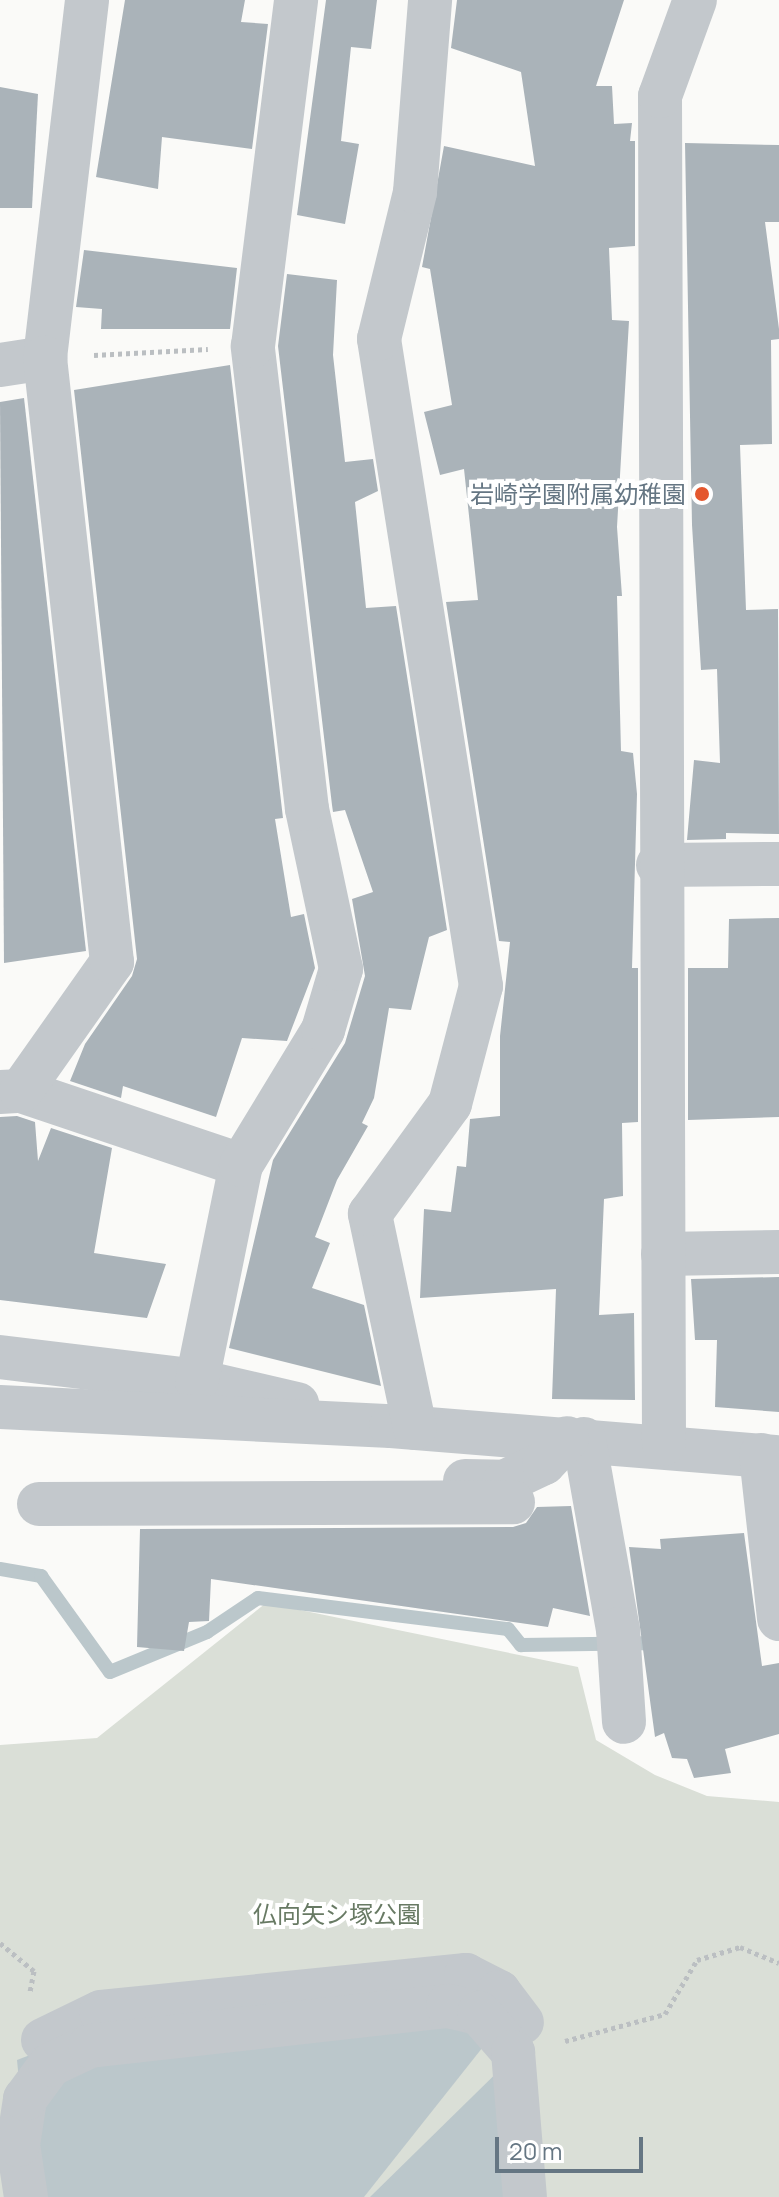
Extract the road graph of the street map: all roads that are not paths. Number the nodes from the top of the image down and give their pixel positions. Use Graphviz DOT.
graph roads {
  1 [pos="87,0"];
  2 [pos="296,0"];
  3 [pos="430,0"];
  4 [pos="695,0"];
  5 [pos="45,358"];
  6 [pos="0,365"];
  7 [pos="779,864"];
  8 [pos="658,865"];
  9 [pos="10,1091"];
  10 [pos="241,1165"];
  11 [pos="779,1252"];
  12 [pos="663,1254"];
  13 [pos="0,1357"];
  14 [pos="197,1381"];
  15 [pos="0,1407"];
  16 [pos="403,1427"];
  17 [pos="576,1438"];
  18 [pos="664,1444"];
  19 [pos="770,1456"];
  20 [pos="323,1501"];
  21 [pos="513,1502"];
  22 [pos="39,1504"];
  23 [pos="778,1616"];
  24 [pos="624,1722"];
  25 [pos="0,2093"];
  26 [pos="26,2197"];
  27 [pos="525,2197"];
  28 [pos="546,2197"];
  1 -- 5 [label="street"];
  2 -- 10 [label="street"];
  3 -- 16 [label="street"];
  4 -- 8 [label="street"];
  5 -- 6 [label="street"];
  5 -- 9 [label="street"];
  7 -- 8 [label="street"];
  8 -- 12 [label="street"];
  9 -- 10 [label="street"];
  10 -- 14 [label="street"];
  11 -- 12 [label="street"];
  12 -- 18 [label="street"];
  13 -- 14 [label="street"];
  14 -- 16 [label="street"];
  15 -- 16 [label="street"];
  16 -- 17 [label="street"];
  17 -- 18 [label="street"];
  17 -- 20 [label="street"];
  17 -- 24 [label="street"];
  18 -- 19 [label="street"];
  19 -- 23 [label="street"];
  20 -- 21 [label="street"];
  20 -- 22 [label="street"];
  25 -- 28 [label="street"];
  26 -- 27 [label="street"];
}
